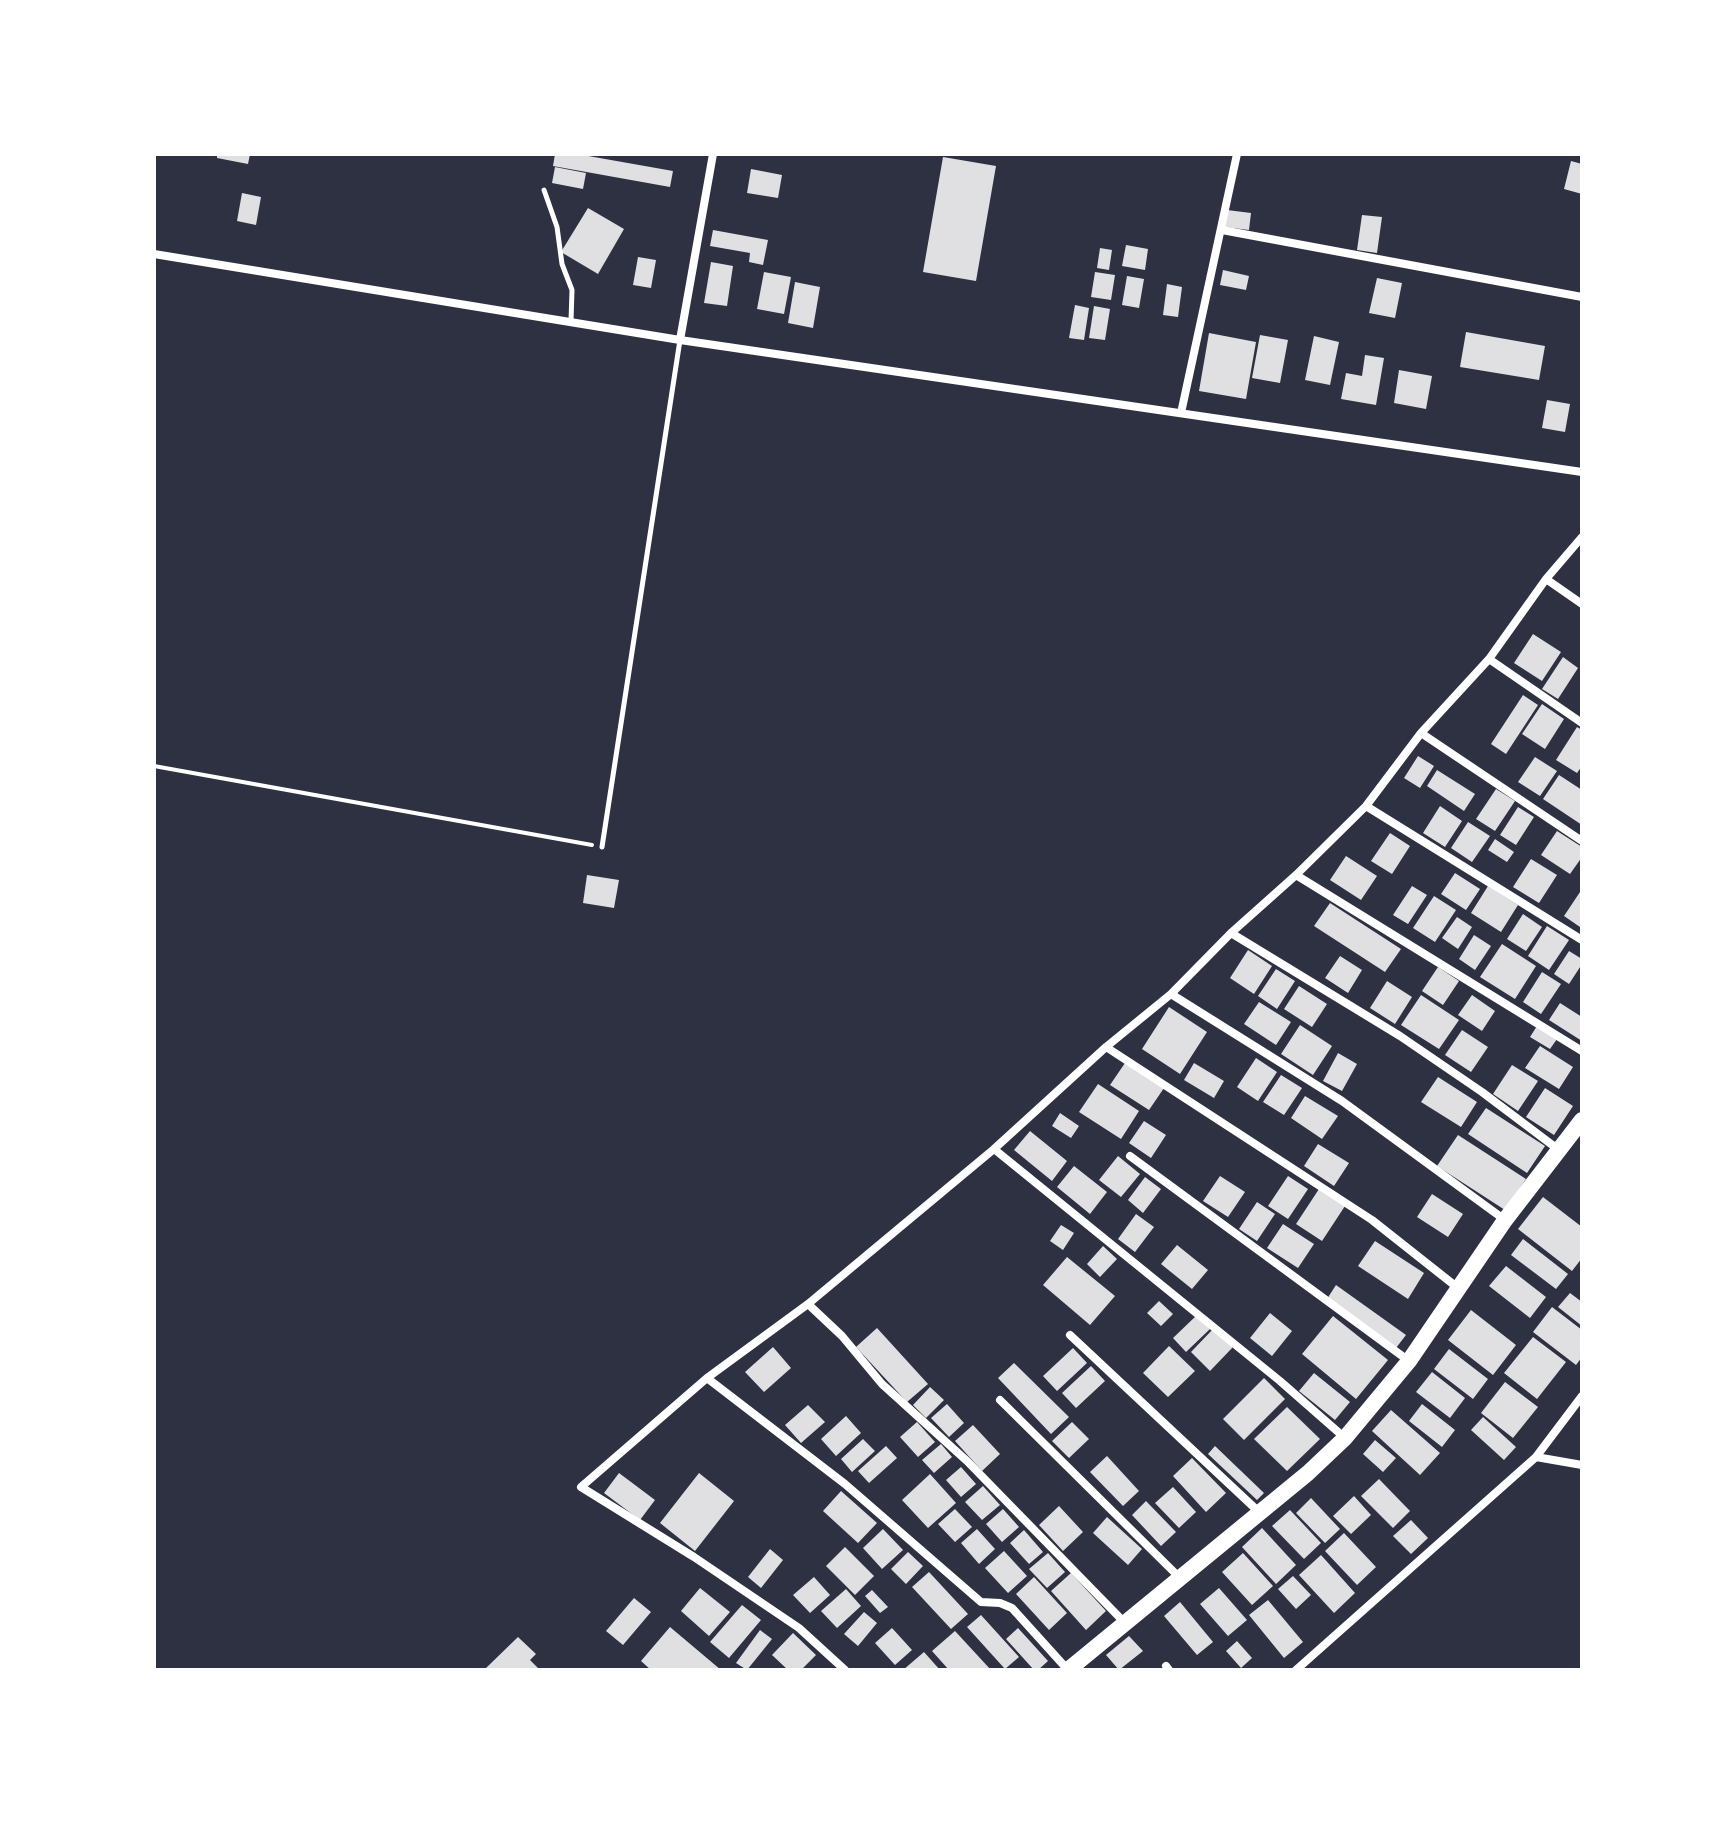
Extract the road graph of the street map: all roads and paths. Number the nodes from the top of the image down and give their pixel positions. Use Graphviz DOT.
graph roads {
  1 [pos="713,154"];
  2 [pos="1237,154"];
  3 [pos="544,190"];
  4 [pos="1222,230"];
  5 [pos="154,254"];
  6 [pos="1582,297"];
  7 [pos="571,322"];
  8 [pos="680,340"];
  9 [pos="1181,413"];
  10 [pos="1582,472"];
  11 [pos="1582,537"];
  12 [pos="1546,579"];
  13 [pos="1582,604"];
  14 [pos="1489,659"];
  15 [pos="1582,723"];
  16 [pos="1421,733"];
  17 [pos="154,766"];
  18 [pos="1366,806"];
  19 [pos="1582,841"];
  20 [pos="602,847"];
  21 [pos="1296,875"];
  22 [pos="1231,933"];
  23 [pos="1582,940"];
  24 [pos="1171,994"];
  25 [pos="1106,1047"];
  26 [pos="1582,1051"];
  27 [pos="1582,1120"];
  28 [pos="994,1149"];
  29 [pos="1560,1150"];
  30 [pos="1130,1156"];
  31 [pos="1505,1220"];
  32 [pos="1458,1288"];
  33 [pos="808,1304"];
  34 [pos="1070,1335"];
  35 [pos="1409,1361"];
  36 [pos="707,1378"];
  37 [pos="1582,1396"];
  38 [pos="1000,1400"];
  39 [pos="1345,1438"];
  40 [pos="1536,1457"];
  41 [pos="1582,1465"];
  42 [pos="1259,1512"];
  43 [pos="1179,1577"];
  44 [pos="1125,1623"];
  45 [pos="845,1670"];
  46 [pos="1068,1670"];
  47 [pos="1296,1670"];
  1 -- 8 [label="street"];
  2 -- 4 [label="street"];
  3 -- 7 [label="lane"];
  4 -- 6 [label="street"];
  4 -- 9 [label="street"];
  5 -- 7 [label="street"];
  7 -- 8 [label="street"];
  8 -- 9 [label="street"];
  8 -- 20 [label="lane"];
  9 -- 10 [label="street"];
  11 -- 12 [label="street"];
  12 -- 13 [label="street"];
  12 -- 14 [label="street"];
  14 -- 15 [label="street"];
  14 -- 16 [label="street"];
  16 -- 18 [label="street"];
  16 -- 19 [label="street"];
  17 -- 20 [label="path"];
  18 -- 21 [label="street"];
  18 -- 23 [label="street"];
  21 -- 22 [label="street"];
  21 -- 26 [label="street"];
  22 -- 24 [label="street"];
  22 -- 29 [label="street"];
  24 -- 25 [label="street"];
  24 -- 31 [label="street"];
  25 -- 28 [label="street"];
  25 -- 32 [label="street"];
  27 -- 29 [label="main road"];
  28 -- 33 [label="street"];
  28 -- 39 [label="street"];
  29 -- 31 [label="main road"];
  30 -- 35 [label="street"];
  31 -- 32 [label="main road"];
  32 -- 35 [label="main road"];
  33 -- 36 [label="street"];
  33 -- 44 [label="street"];
  34 -- 42 [label="street"];
  35 -- 39 [label="main road"];
  36 -- 45 [label="street"];
  36 -- 46 [label="street"];
  37 -- 40 [label="street"];
  38 -- 43 [label="street"];
  39 -- 42 [label="main road"];
  40 -- 41 [label="street"];
  40 -- 47 [label="street"];
  42 -- 43 [label="main road"];
  43 -- 44 [label="main road"];
  44 -- 46 [label="main road"];
}
